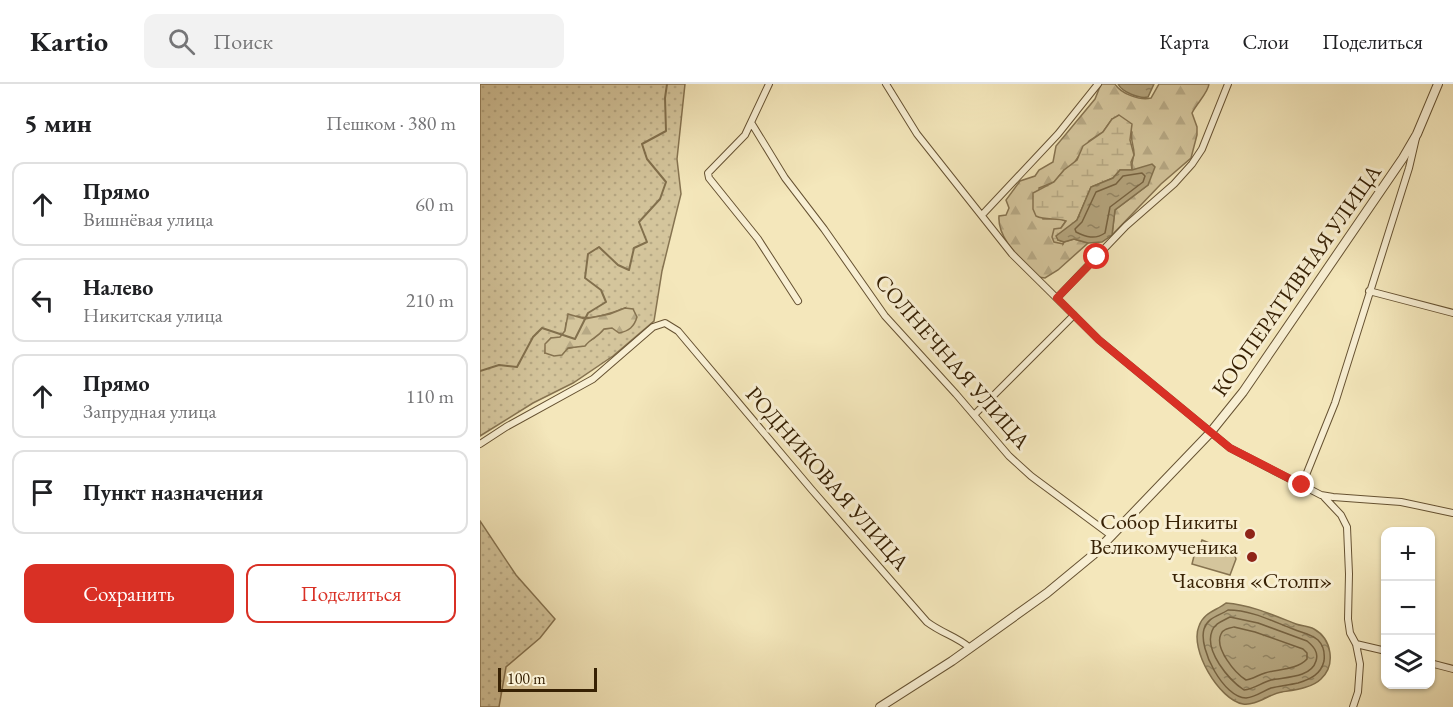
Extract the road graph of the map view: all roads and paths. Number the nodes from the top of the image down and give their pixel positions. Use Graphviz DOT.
graph roads {
  1 [pos="770,84"];
  2 [pos="885,84"];
  3 [pos="1098,84"];
  4 [pos="1228,84"];
  5 [pos="1438,84"];
  6 [pos="752,124"];
  7 [pos="1417,134"];
  8 [pos="982,215"];
  9 [pos="1369,291"];
  10 [pos="1057,298"];
  11 [pos="798,301"];
  12 [pos="1453,313"];
  13 [pos="1074,315"];
  14 [pos="974,415"];
  15 [pos="1210,433"];
  16 [pos="480,444"];
  17 [pos="1302,485"];
  18 [pos="1321,495"];
  19 [pos="1453,513"];
  20 [pos="1112,536"];
  21 [pos="1356,644"];
  22 [pos="970,648"];
  23 [pos="1381,650"];
  24 [pos="1435,664"];
  25 [pos="1453,669"];
  26 [pos="880,707"];
  27 [pos="1353,707"];
  1 -- 6 [label="street"];
  2 -- 8 [label="street"];
  3 -- 8 [label="street"];
  4 -- 10 [label="street"];
  5 -- 7 [label="street, КООПЕРАТИВНАЯ УЛИЦА"];
  6 -- 11 [label="street"];
  6 -- 14 [label="street, СОЛНЕЧНАЯ УЛИЦА"];
  7 -- 9 [label="street"];
  7 -- 15 [label="street, КООПЕРАТИВНАЯ УЛИЦА"];
  8 -- 10 [label="street"];
  9 -- 12 [label="street"];
  9 -- 17 [label="street"];
  10 -- 13 [label="street"];
  13 -- 14 [label="street"];
  13 -- 15 [label="street"];
  14 -- 20 [label="street, СОЛНЕЧНАЯ УЛИЦА"];
  15 -- 17 [label="street"];
  15 -- 20 [label="street, КООПЕРАТИВНАЯ УЛИЦА"];
  16 -- 22 [label="street, РОДНИКОВАЯ УЛИЦА"];
  17 -- 18 [label="street"];
  18 -- 19 [label="street"];
  18 -- 21 [label="street"];
  20 -- 22 [label="street, КООПЕРАТИВНАЯ УЛИЦА"];
  21 -- 23 [label="street"];
  21 -- 27 [label="street"];
  22 -- 26 [label="street, КООПЕРАТИВНАЯ УЛИЦА"];
  24 -- 25 [label="street"];
}
